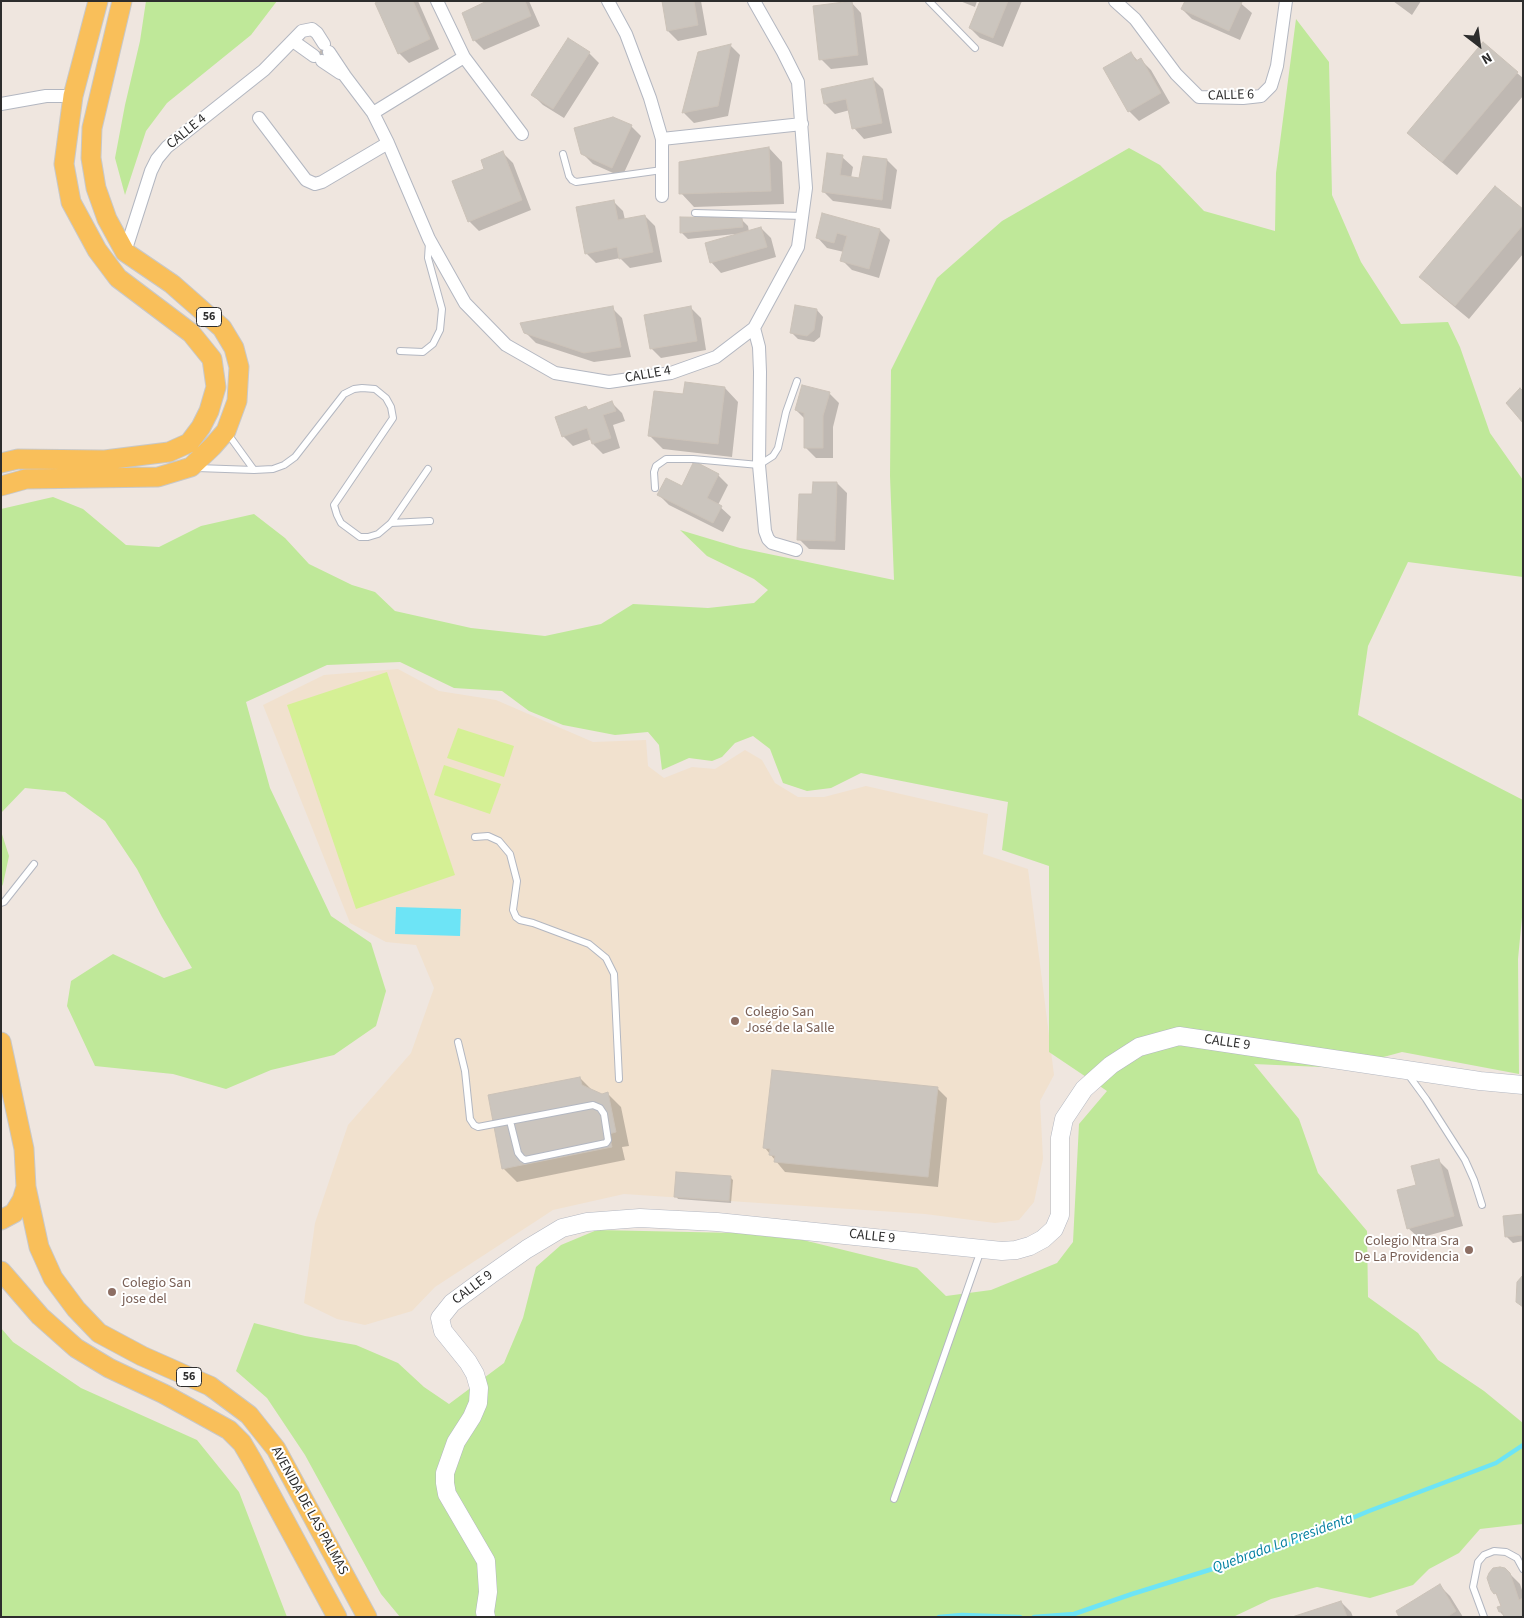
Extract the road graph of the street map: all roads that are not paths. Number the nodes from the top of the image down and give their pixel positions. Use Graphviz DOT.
graph roads {
  1 [pos="98,1"];
  2 [pos="122,1"];
  3 [pos="438,1"];
  4 [pos="608,1"];
  5 [pos="754,1"];
  6 [pos="929,1"];
  7 [pos="1115,1"];
  8 [pos="1286,1"];
  9 [pos="293,41"];
  10 [pos="975,48"];
  11 [pos="322,53"];
  12 [pos="464,57"];
  13 [pos="74,96"];
  14 [pos="1,104"];
  15 [pos="373,112"];
  16 [pos="259,118"];
  17 [pos="802,124"];
  18 [pos="522,134"];
  19 [pos="662,139"];
  20 [pos="388,143"];
  21 [pos="563,154"];
  22 [pos="662,170"];
  23 [pos="662,196"];
  24 [pos="695,213"];
  25 [pos="803,216"];
  26 [pos="429,239"];
  27 [pos="125,252"];
  28 [pos="754,328"];
  29 [pos="400,351"];
  30 [pos="797,381"];
  31 [pos="226,431"];
  32 [pos="1,463"];
  33 [pos="759,465"];
  34 [pos="191,467"];
  35 [pos="428,469"];
  36 [pos="254,470"];
  37 [pos="1,486"];
  38 [pos="655,488"];
  39 [pos="430,521"];
  40 [pos="391,523"];
  41 [pos="796,550"];
  42 [pos="474,837"];
  43 [pos="34,864"];
  44 [pos="1,903"];
  45 [pos="1,1042"];
  46 [pos="458,1042"];
  47 [pos="1405,1070"];
  48 [pos="619,1079"];
  49 [pos="1523,1086"];
  50 [pos="510,1121"];
  51 [pos="26,1187"];
  52 [pos="1482,1205"];
  53 [pos="1,1220"];
  54 [pos="982,1248"];
  55 [pos="1,1271"];
  56 [pos="894,1499"];
  57 [pos="1523,1569"];
  58 [pos="337,1617"];
  59 [pos="366,1617"];
  60 [pos="486,1617"];
  61 [pos="1484,1617"];
  1 -- 13 [label="main road, 56"];
  2 -- 27 [label="main road, 56"];
  3 -- 12 [label="street"];
  4 -- 19 [label="street"];
  5 -- 17 [label="street, CALLE 4"];
  6 -- 10 [label="lane"];
  7 -- 8 [label="street, CALLE 6"];
  9 -- 11 [label="street, CALLE 4"];
  9 -- 11 [label="street, CALLE 4"];
  9 -- 27 [label="street, CALLE 4"];
  11 -- 15 [label="street, CALLE 4"];
  12 -- 15 [label="street"];
  12 -- 18 [label="street"];
  13 -- 14 [label="street"];
  13 -- 32 [label="main road, 56"];
  15 -- 20 [label="street, CALLE 4"];
  16 -- 20 [label="street"];
  17 -- 19 [label="street"];
  17 -- 25 [label="street, CALLE 4"];
  19 -- 22 [label="street"];
  20 -- 26 [label="street, CALLE 4"];
  21 -- 22 [label="lane"];
  22 -- 23 [label="street"];
  24 -- 25 [label="lane"];
  25 -- 28 [label="street, CALLE 4"];
  26 -- 28 [label="street, CALLE 4"];
  26 -- 29 [label="lane"];
  27 -- 31 [label="main road, 56"];
  28 -- 33 [label="street"];
  30 -- 33 [label="lane"];
  31 -- 34 [label="main road, 56"];
  31 -- 36 [label="lane"];
  33 -- 38 [label="lane"];
  33 -- 41 [label="street"];
  34 -- 36 [label="lane"];
  34 -- 37 [label="main road, 56"];
  35 -- 40 [label="lane"];
  36 -- 40 [label="lane"];
  39 -- 40 [label="lane"];
  42 -- 48 [label="lane"];
  43 -- 44 [label="lane"];
  45 -- 51 [label="main road, AVENIDA DE LAS PALMAS / 56"];
  46 -- 50 [label="lane"];
  47 -- 49 [label="street, CALLE 9"];
  47 -- 52 [label="lane"];
  47 -- 54 [label="street, CALLE 9"];
  50 -- 50 [label="lane"];
  51 -- 53 [label="main road"];
  51 -- 59 [label="main road, AVENIDA DE LAS PALMAS / 56"];
  54 -- 56 [label="lane"];
  54 -- 60 [label="street, CALLE 9"];
  55 -- 58 [label="main road, AVENIDA DE LAS PALMAS / 56"];
  57 -- 61 [label="lane"];
}
